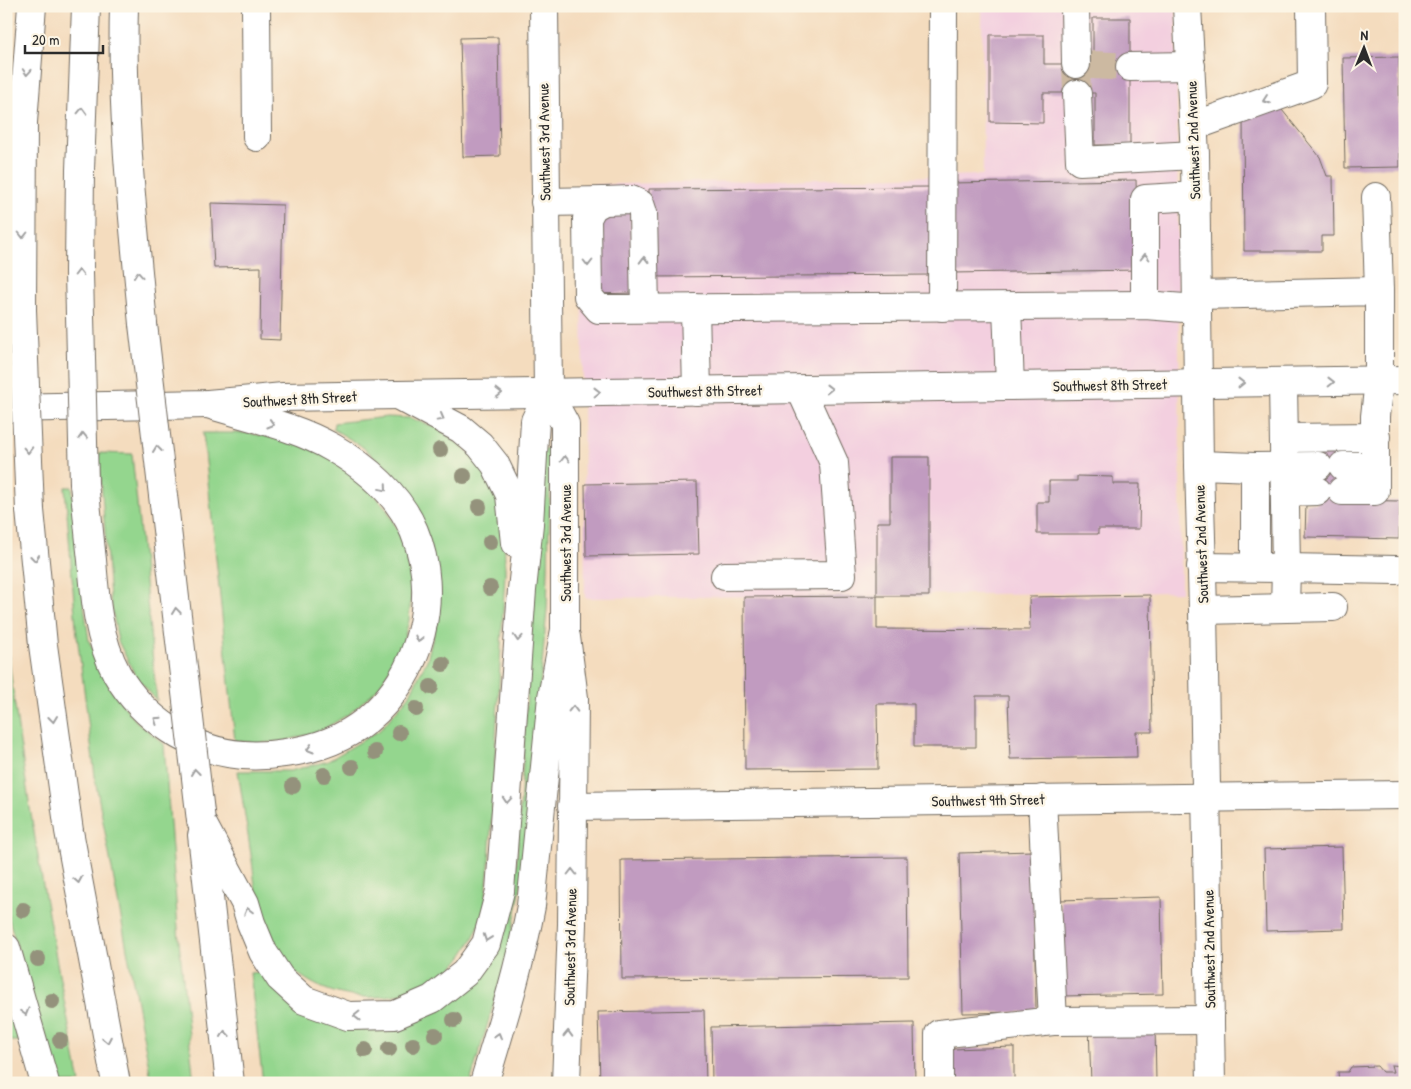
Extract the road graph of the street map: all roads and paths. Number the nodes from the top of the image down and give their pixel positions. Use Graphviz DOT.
graph roads {
  1 [pos="32,6"];
  2 [pos="86,6"];
  3 [pos="124,6"];
  4 [pos="256,6"];
  5 [pos="544,6"];
  6 [pos="942,6"];
  7 [pos="1075,6"];
  8 [pos="1187,6"];
  9 [pos="1311,6"];
  10 [pos="1076,64"];
  11 [pos="1191,66"];
  12 [pos="1130,67"];
  13 [pos="1077,94"];
  14 [pos="1194,126"];
  15 [pos="257,137"];
  16 [pos="1195,155"];
  17 [pos="1196,196"];
  18 [pos="1376,198"];
  19 [pos="604,201"];
  20 [pos="545,202"];
  21 [pos="1379,291"];
  22 [pos="1197,302"];
  23 [pos="1145,305"];
  24 [pos="942,307"];
  25 [pos="1008,307"];
  26 [pos="645,308"];
  27 [pos="695,308"];
  28 [pos="1392,381"];
  29 [pos="1283,383"];
  30 [pos="1198,384"];
  31 [pos="1010,386"];
  32 [pos="801,390"];
  33 [pos="698,391"];
  34 [pos="548,393"];
  35 [pos="398,395"];
  36 [pos="208,404"];
  37 [pos="6,408"];
  38 [pos="1376,437"];
  39 [pos="1284,438"];
  40 [pos="1199,465"];
  41 [pos="1255,467"];
  42 [pos="1285,479"];
  43 [pos="1202,567"];
  44 [pos="1256,567"];
  45 [pos="1286,568"];
  46 [pos="1397,570"];
  47 [pos="725,576"];
  48 [pos="522,590"];
  49 [pos="1333,606"];
  50 [pos="1285,607"];
  51 [pos="1204,610"];
  52 [pos="566,630"];
  53 [pos="1405,795"];
  54 [pos="1206,797"];
  55 [pos="1042,799"];
  56 [pos="572,806"];
  57 [pos="201,821"];
  58 [pos="6,948"];
  59 [pos="1210,1020"];
  60 [pos="1053,1021"];
  61 [pos="46,1083"];
  62 [pos="116,1083"];
  63 [pos="230,1083"];
  64 [pos="484,1083"];
  65 [pos="566,1083"];
  66 [pos="939,1083"];
  67 [pos="1211,1083"];
  1 -- 62 [label="main road, one-way, bridge"];
  36 -- 2 [label="main road, one-way, bridge"];
  57 -- 3 [label="main road, one-way, bridge"];
  4 -- 15 [label="main road"];
  5 -- 20 [label="main road, Southwest 3rd Avenue"];
  6 -- 24 [label="main road"];
  7 -- 10 [label="main road"];
  8 -- 11 [label="main road, Southwest 2nd Avenue"];
  9 -- 14 [label="main road, one-way"];
  11 -- 12 [label="main road"];
  11 -- 14 [label="main road, Southwest 2nd Avenue"];
  13 -- 16 [label="main road"];
  14 -- 16 [label="main road, Southwest 2nd Avenue"];
  16 -- 17 [label="main road, Southwest 2nd Avenue"];
  17 -- 22 [label="main road, Southwest 2nd Avenue"];
  23 -- 17 [label="main road, one-way"];
  18 -- 21 [label="main road"];
  19 -- 20 [label="main road"];
  26 -- 19 [label="main road, one-way"];
  19 -- 26 [label="main road, one-way"];
  20 -- 34 [label="main road, Southwest 3rd Avenue"];
  21 -- 22 [label="main road"];
  21 -- 28 [label="main road"];
  22 -- 23 [label="main road"];
  22 -- 30 [label="main road, Southwest 2nd Avenue"];
  23 -- 25 [label="main road"];
  24 -- 25 [label="main road"];
  24 -- 27 [label="main road"];
  25 -- 31 [label="main road"];
  26 -- 27 [label="main road"];
  27 -- 33 [label="main road"];
  29 -- 28 [label="main road, Southwest 8th Street, one-way"];
  28 -- 38 [label="main road"];
  30 -- 29 [label="main road, Southwest 8th Street, one-way"];
  29 -- 39 [label="main road"];
  30 -- 31 [label="main road, Southwest 8th Street"];
  30 -- 40 [label="main road, Southwest 2nd Avenue"];
  32 -- 31 [label="main road, Southwest 8th Street, one-way"];
  32 -- 33 [label="main road, Southwest 8th Street"];
  32 -- 47 [label="main road"];
  34 -- 33 [label="main road, Southwest 8th Street, one-way"];
  35 -- 34 [label="main road, Southwest 8th Street, one-way"];
  34 -- 48 [label="main road"];
  52 -- 34 [label="main road, Southwest 3rd Avenue, one-way"];
  35 -- 36 [label="main road, Southwest 8th Street"];
  35 -- 48 [label="main road, one-way"];
  36 -- 37 [label="main road, Southwest 8th Street"];
  38 -- 39 [label="main road"];
  38 -- 42 [label="main road"];
  39 -- 42 [label="main road"];
  40 -- 41 [label="main road"];
  40 -- 43 [label="main road, Southwest 2nd Avenue"];
  41 -- 42 [label="main road"];
  41 -- 44 [label="main road"];
  42 -- 45 [label="main road"];
  43 -- 44 [label="main road"];
  43 -- 51 [label="main road, Southwest 2nd Avenue"];
  44 -- 45 [label="main road"];
  45 -- 46 [label="main road"];
  45 -- 50 [label="main road"];
  48 -- 57 [label="main road, one-way"];
  49 -- 50 [label="main road"];
  50 -- 51 [label="main road"];
  51 -- 54 [label="main road, Southwest 2nd Avenue"];
  56 -- 52 [label="main road, Southwest 3rd Avenue, one-way"];
  64 -- 52 [label="main road, one-way"];
  53 -- 54 [label="main road, Southwest 9th Street"];
  54 -- 55 [label="main road, Southwest 9th Street"];
  54 -- 59 [label="main road, Southwest 2nd Avenue"];
  55 -- 56 [label="main road, Southwest 9th Street"];
  55 -- 60 [label="main road"];
  65 -- 56 [label="main road, Southwest 3rd Avenue, one-way"];
  63 -- 57 [label="main road, one-way"];
  58 -- 61 [label="main road, one-way"];
  59 -- 60 [label="main road"];
  59 -- 67 [label="main road, Southwest 2nd Avenue"];
  60 -- 66 [label="main road"];
}
